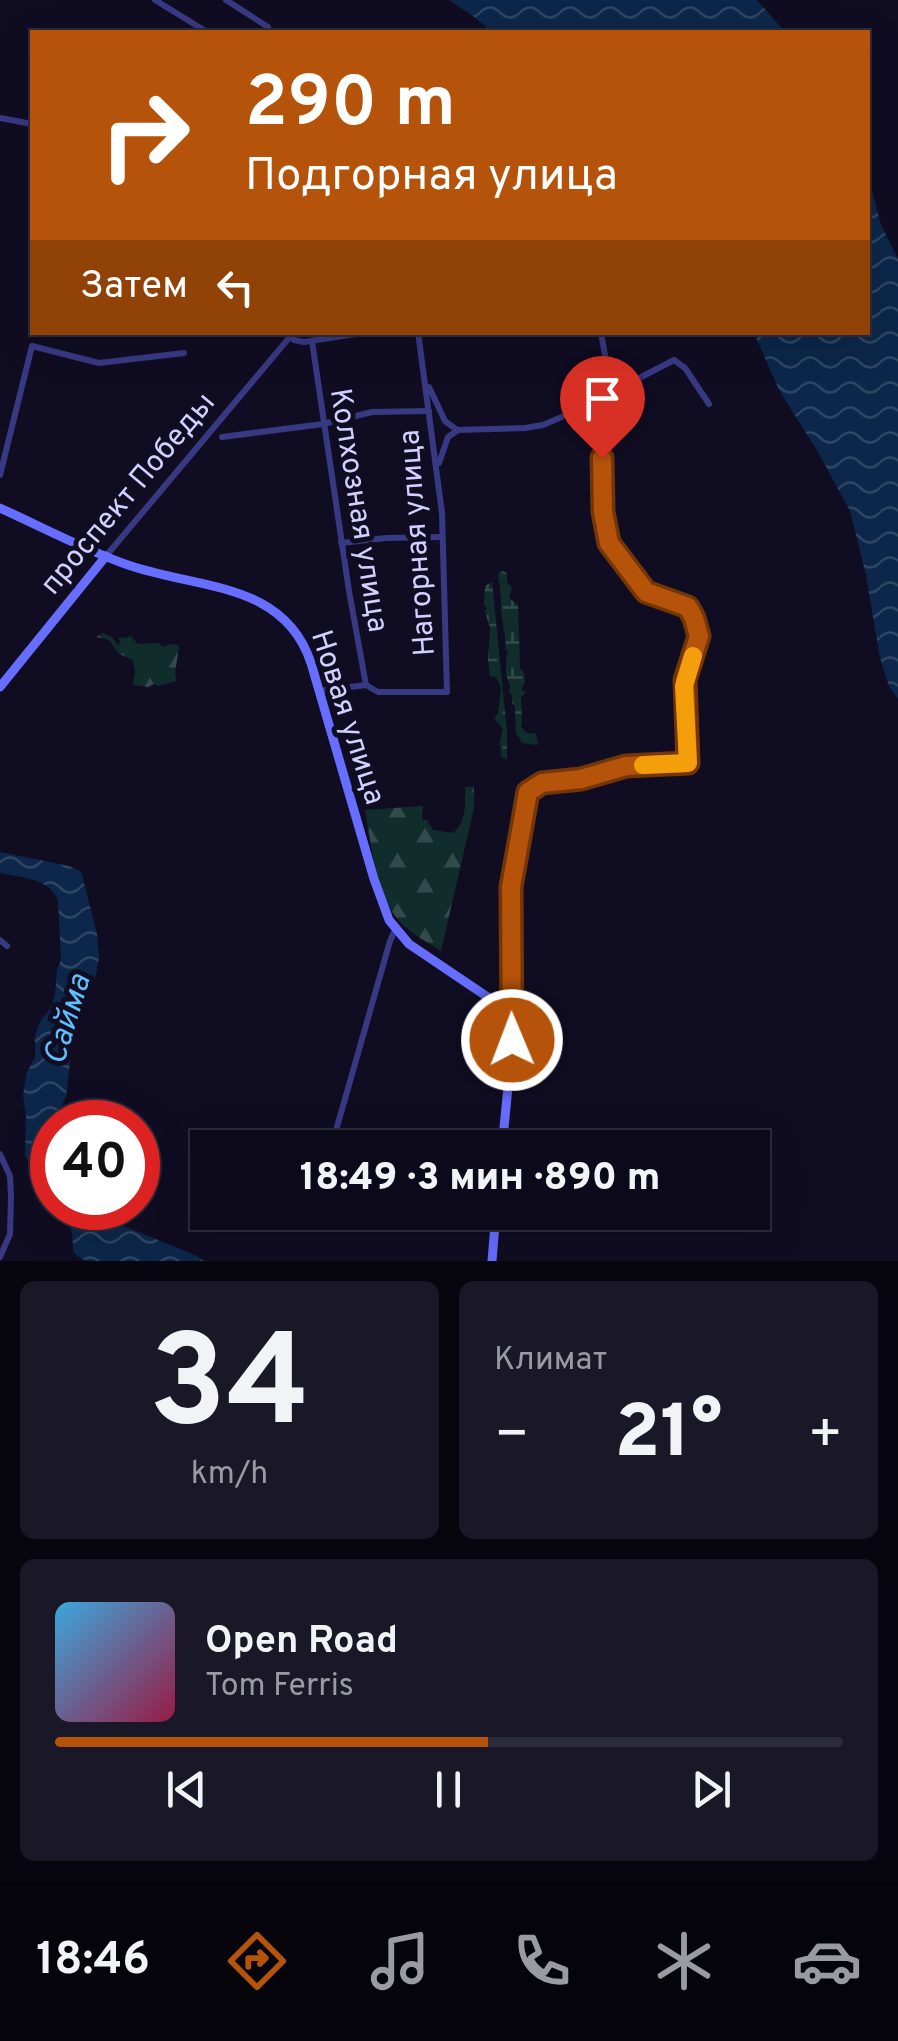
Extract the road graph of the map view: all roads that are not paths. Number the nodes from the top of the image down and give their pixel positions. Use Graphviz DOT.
graph roads {
  1 [pos="155,0"];
  2 [pos="226,0"];
  3 [pos="203,30"];
  4 [pos="265,30"];
  5 [pos="0,118"];
  6 [pos="30,124"];
  7 [pos="289,335"];
  8 [pos="291,335"];
  9 [pos="349,335"];
  10 [pos="418,335"];
  11 [pos="602,335"];
  12 [pos="312,341"];
  13 [pos="184,353"];
  14 [pos="424,371"];
  15 [pos="610,394"];
  16 [pos="709,404"];
  17 [pos="429,411"];
  18 [pos="323,424"];
  19 [pos="458,430"];
  20 [pos="222,437"];
  21 [pos="437,469"];
  22 [pos="0,475"];
  23 [pos="0,508"];
  24 [pos="442,537"];
  25 [pos="341,543"];
  26 [pos="106,556"];
  27 [pos="366,685"];
  28 [pos="0,687"];
  29 [pos="319,691"];
  30 [pos="395,930"];
  31 [pos="0,940"];
  32 [pos="7,946"];
  33 [pos="512,1016"];
  34 [pos="337,1130"];
  35 [pos="504,1130"];
  36 [pos="0,1154"];
  37 [pos="495,1230"];
  38 [pos="0,1258"];
  39 [pos="492,1261"];
  1 -- 3 [label="street"];
  2 -- 4 [label="street"];
  5 -- 6 [label="street"];
  7 -- 26 [label="street, проспект Победы"];
  8 -- 12 [label="street"];
  9 -- 12 [label="street"];
  10 -- 14 [label="street, Нагорная улица"];
  11 -- 15 [label="street"];
  12 -- 18 [label="street, Колхозная улица"];
  13 -- 22 [label="street"];
  14 -- 17 [label="street, Нагорная улица"];
  14 -- 19 [label="street"];
  15 -- 16 [label="street"];
  15 -- 19 [label="street"];
  15 -- 33 [label="street"];
  17 -- 18 [label="street"];
  17 -- 21 [label="street, Нагорная улица"];
  18 -- 20 [label="street"];
  18 -- 25 [label="street, Колхозная улица"];
  19 -- 21 [label="street"];
  21 -- 24 [label="street, Нагорная улица"];
  23 -- 26 [label="street, Новая улица"];
  24 -- 25 [label="street"];
  24 -- 27 [label="street, Нагорная улица"];
  25 -- 27 [label="street, Колхозная улица"];
  26 -- 28 [label="street, проспект Победы"];
  26 -- 29 [label="street, Новая улица"];
  27 -- 29 [label="street"];
  29 -- 30 [label="street, Новая улица"];
  30 -- 33 [label="street, Новая улица"];
  30 -- 34 [label="street"];
  31 -- 32 [label="street"];
  33 -- 35 [label="street"];
  36 -- 38 [label="street"];
  37 -- 39 [label="street"];
}
